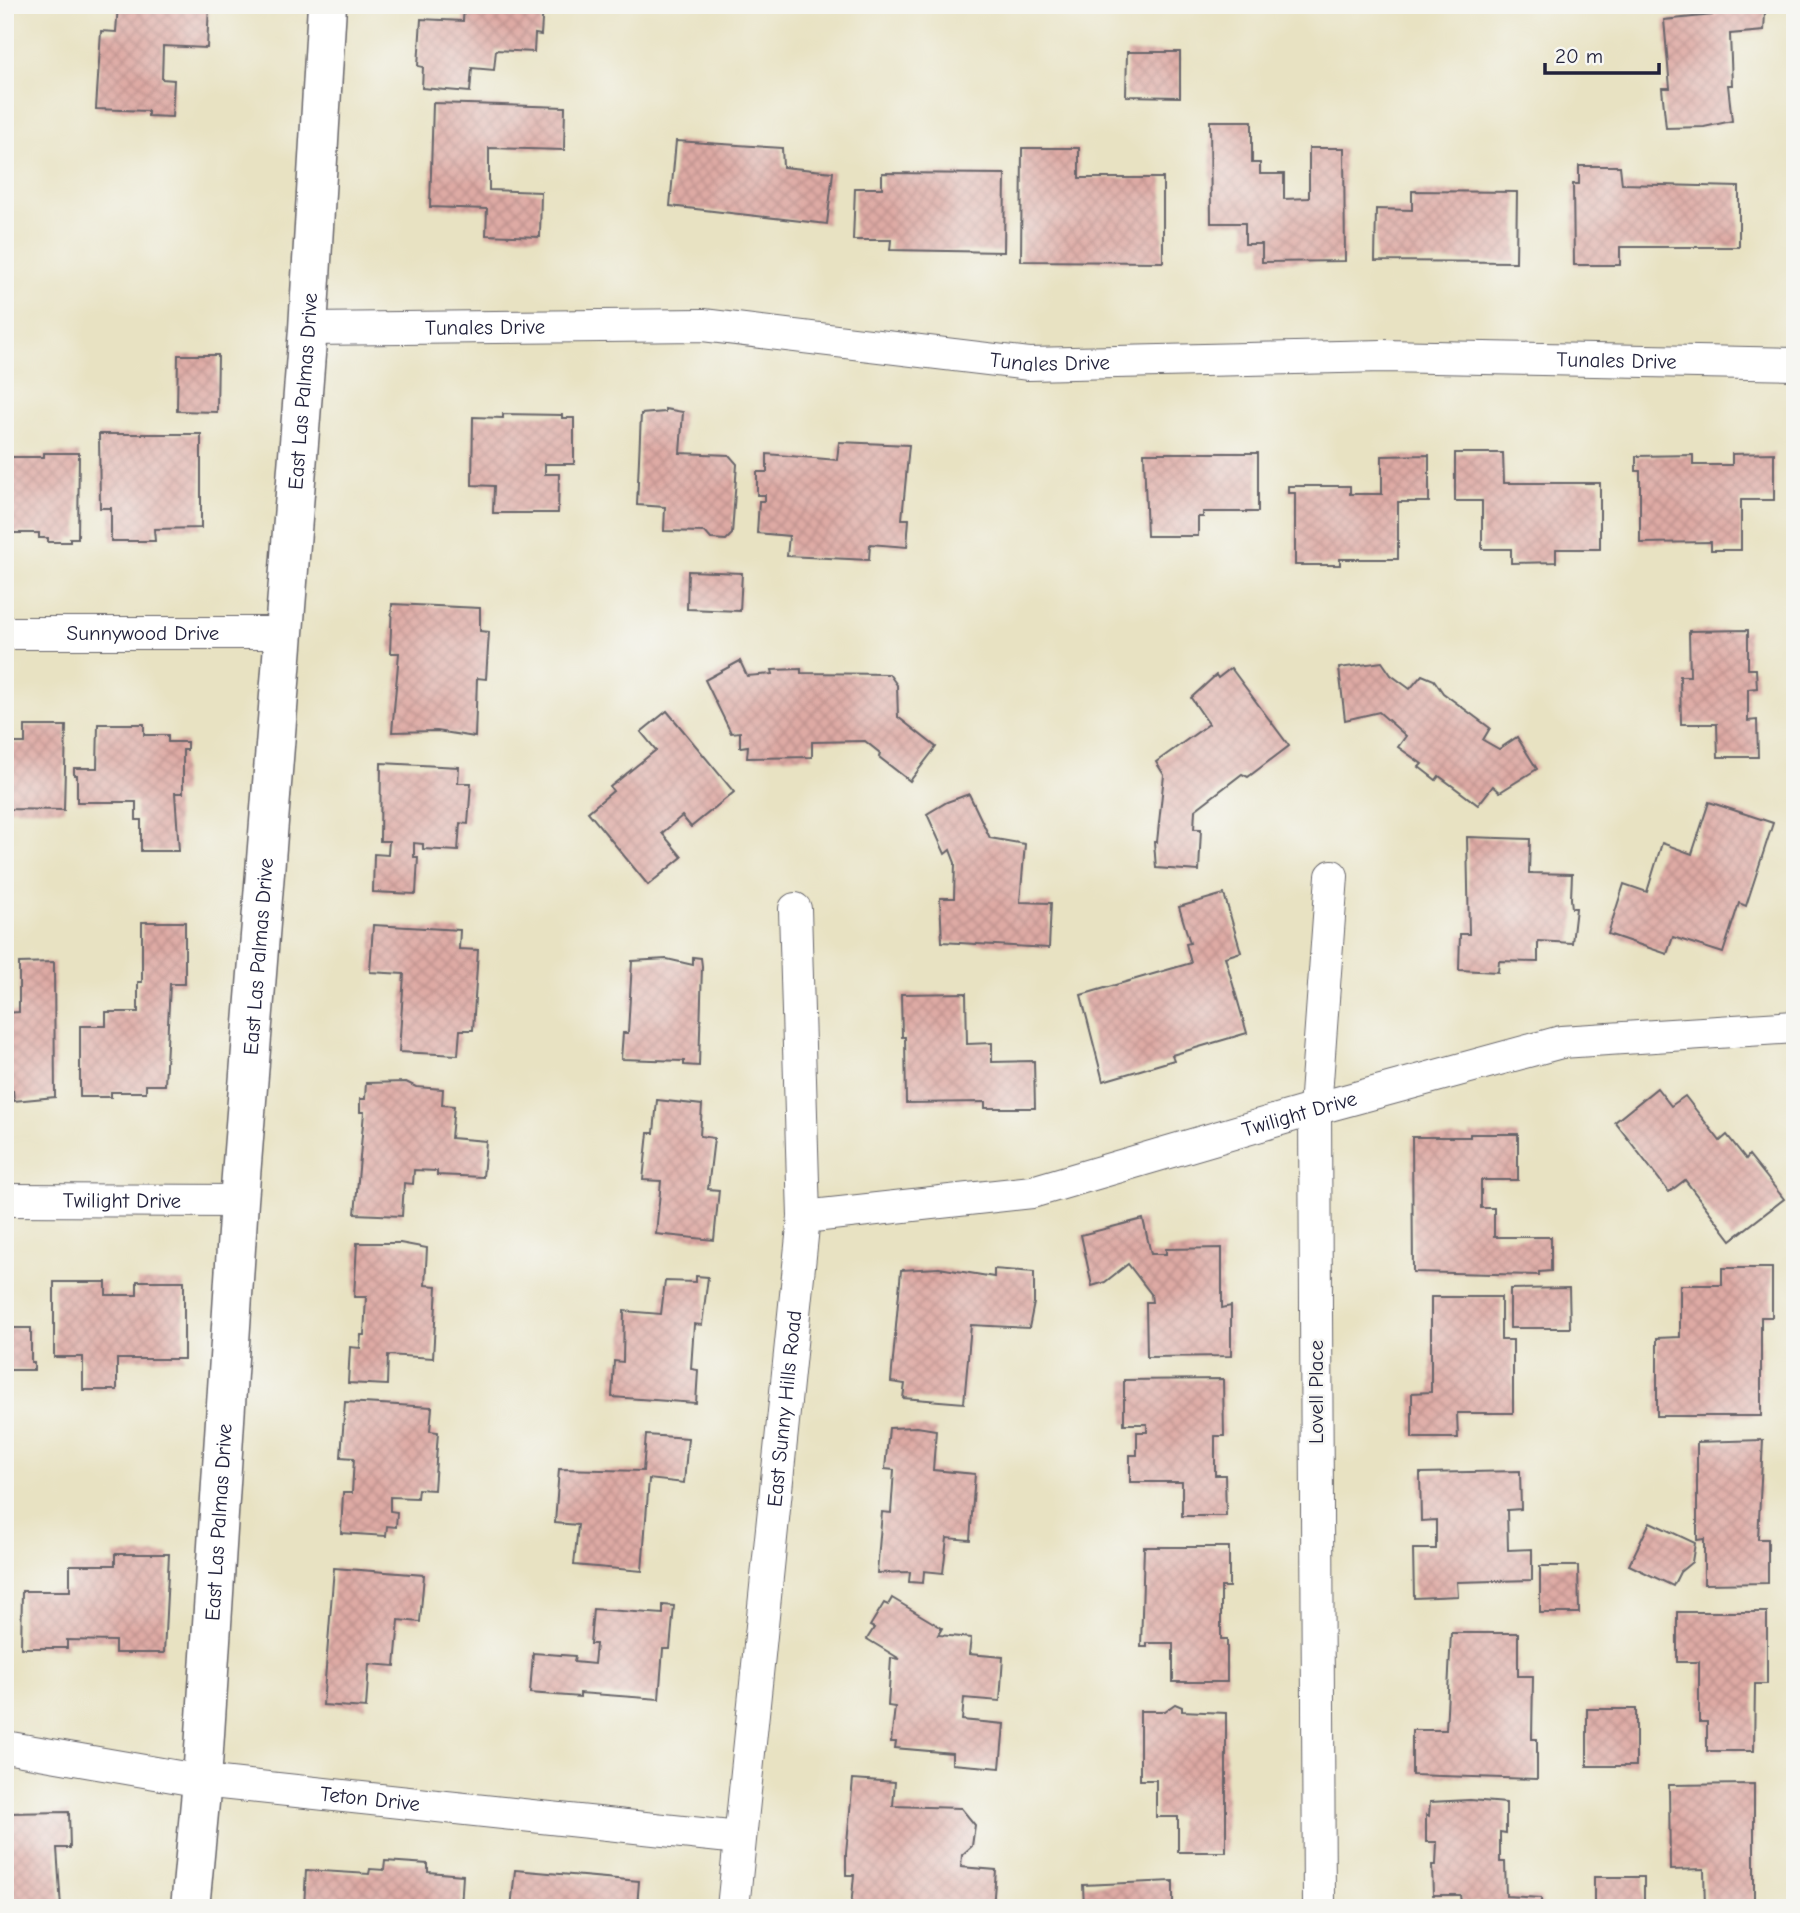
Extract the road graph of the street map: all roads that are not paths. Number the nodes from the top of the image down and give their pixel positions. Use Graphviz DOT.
graph roads {
  1 [pos="327,5"];
  2 [pos="308,329"];
  3 [pos="1795,364"];
  4 [pos="5,633"];
  5 [pos="282,633"];
  6 [pos="1332,876"];
  7 [pos="795,909"];
  8 [pos="1795,1027"];
  9 [pos="1315,1109"];
  10 [pos="5,1200"];
  11 [pos="239,1201"];
  12 [pos="804,1217"];
  13 [pos="5,1747"];
  14 [pos="202,1781"];
  15 [pos="739,1838"];
  16 [pos="190,1908"];
  17 [pos="733,1908"];
  18 [pos="1319,1908"];
  1 -- 2 [label="street, East Las Palmas Drive"];
  2 -- 3 [label="street, Tunales Drive"];
  2 -- 5 [label="street, East Las Palmas Drive"];
  4 -- 5 [label="street, Sunnywood Drive"];
  5 -- 11 [label="street, East Las Palmas Drive"];
  6 -- 9 [label="street, Lovell Place"];
  7 -- 12 [label="street, East Sunny Hills Road"];
  8 -- 9 [label="street, Twilight Drive"];
  9 -- 12 [label="street, Twilight Drive"];
  9 -- 18 [label="street, Lovell Place"];
  10 -- 11 [label="street, Twilight Drive"];
  11 -- 14 [label="street, East Las Palmas Drive"];
  12 -- 15 [label="street, East Sunny Hills Road"];
  13 -- 14 [label="street, Teton Drive"];
  14 -- 15 [label="street, Teton Drive"];
  14 -- 16 [label="street, East Las Palmas Drive"];
  15 -- 17 [label="street, East Sunny Hills Road"];
}
